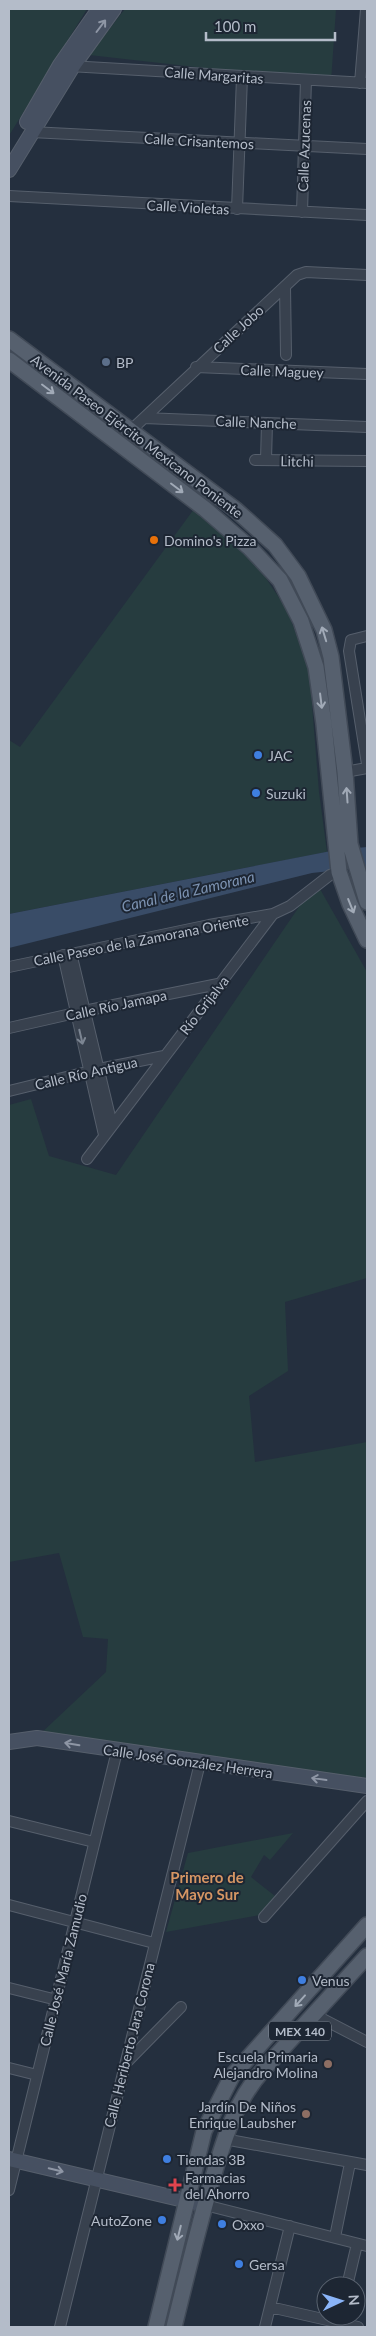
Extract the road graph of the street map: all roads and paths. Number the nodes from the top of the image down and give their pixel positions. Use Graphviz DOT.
graph roads {
  1 [pos="99,9"];
  2 [pos="114,9"];
  3 [pos="366,9"];
  4 [pos="67,66"];
  5 [pos="242,77"];
  6 [pos="306,80"];
  7 [pos="363,83"];
  8 [pos="31,132"];
  9 [pos="240,144"];
  10 [pos="303,146"];
  11 [pos="367,149"];
  12 [pos="9,153"];
  13 [pos="9,170"];
  14 [pos="9,196"];
  15 [pos="237,209"];
  16 [pos="302,212"];
  17 [pos="367,215"];
  18 [pos="367,275"];
  19 [pos="285,286"];
  20 [pos="9,339"];
  21 [pos="286,355"];
  22 [pos="9,360"];
  23 [pos="196,368"];
  24 [pos="367,374"];
  25 [pos="144,418"];
  26 [pos="266,423"];
  27 [pos="367,427"];
  28 [pos="129,432"];
  29 [pos="255,460"];
  30 [pos="266,460"];
  31 [pos="367,461"];
  32 [pos="367,636"];
  33 [pos="367,764"];
  34 [pos="367,768"];
  35 [pos="345,772"];
  36 [pos="339,871"];
  37 [pos="367,902"];
  38 [pos="273,914"];
  39 [pos="367,940"];
  40 [pos="67,954"];
  41 [pos="9,968"];
  42 [pos="223,982"];
  43 [pos="80,1012"];
  44 [pos="9,1028"];
  45 [pos="164,1056"];
  46 [pos="94,1070"];
  47 [pos="9,1091"];
  48 [pos="112,1125"];
  49 [pos="104,1135"];
  50 [pos="87,1159"];
  51 [pos="9,1742"];
  52 [pos="117,1751"];
  53 [pos="200,1763"];
  54 [pos="367,1786"];
  55 [pos="367,1801"];
  56 [pos="9,1821"];
  57 [pos="94,1842"];
  58 [pos="9,1905"];
  59 [pos="264,1917"];
  60 [pos="74,1922"];
  61 [pos="367,1925"];
  62 [pos="154,1943"];
  63 [pos="367,1956"];
  64 [pos="9,1988"];
  65 [pos="57,2000"];
  66 [pos="181,2007"];
  67 [pos="315,2015"];
  68 [pos="367,2042"];
  69 [pos="126,2063"];
  70 [pos="9,2068"];
  71 [pos="37,2075"];
  72 [pos="224,2139"];
  73 [pos="12,2160"];
  74 [pos="350,2163"];
  75 [pos="367,2165"];
  76 [pos="96,2180"];
  77 [pos="9,2190"];
  78 [pos="187,2200"];
  79 [pos="205,2205"];
  80 [pos="290,2226"];
  81 [pos="335,2237"];
  82 [pos="362,2245"];
  83 [pos="351,2276"];
  84 [pos="270,2307"];
  85 [pos="316,2315"];
  86 [pos="60,2327"];
  87 [pos="156,2327"];
  88 [pos="174,2327"];
  89 [pos="265,2327"];
  1 -- 4 [label="street"];
  4 -- 2 [label="street, one-way"];
  3 -- 7 [label="street"];
  4 -- 5 [label="street, Calle Margaritas"];
  4 -- 8 [label="street"];
  4 -- 12 [label="street"];
  5 -- 6 [label="street, Calle Margaritas"];
  5 -- 9 [label="street"];
  6 -- 7 [label="street, Calle Margaritas"];
  6 -- 10 [label="street, Calle Azucenas"];
  8 -- 9 [label="street, Calle Crisantemos"];
  8 -- 13 [label="street"];
  9 -- 10 [label="street, Calle Crisantemos"];
  9 -- 15 [label="street"];
  10 -- 11 [label="street, Calle Crisantemos"];
  10 -- 16 [label="street, Calle Azucenas"];
  14 -- 15 [label="street, Calle Violetas"];
  15 -- 16 [label="street, Calle Violetas"];
  16 -- 17 [label="street, Calle Violetas"];
  18 -- 19 [label="street, Calle Jobo"];
  19 -- 21 [label="street"];
  19 -- 23 [label="street, Calle Jobo"];
  20 -- 28 [label="main road, Avenida Paseo Ejército Mexicano Poniente"];
  22 -- 36 [label="main road, Avenida Paseo Ejército Mexicano Poniente, one-way"];
  23 -- 24 [label="street, Calle Maguey"];
  23 -- 25 [label="street, Calle Jobo"];
  25 -- 26 [label="street, Calle Nanche"];
  25 -- 28 [label="street, Calle Jobo"];
  26 -- 27 [label="street, Calle Nanche"];
  26 -- 30 [label="street, Litchi"];
  35 -- 28 [label="main road, Avenida Paseo Ejército Mexicano Poniente, one-way"];
  29 -- 30 [label="street"];
  30 -- 31 [label="street, Litchi"];
  32 -- 33 [label="street"];
  34 -- 35 [label="street"];
  37 -- 35 [label="main road, Avenida Paseo Ejército Mexicano Poniente, one-way"];
  36 -- 38 [label="street, Río Grijalva"];
  36 -- 39 [label="main road, Avenida Paseo Ejército Mexicano Poniente, one-way"];
  38 -- 40 [label="street, Calle Paseo de la Zamorana Oriente"];
  38 -- 42 [label="street, Río Grijalva"];
  40 -- 41 [label="street, Calle Paseo de la Zamorana Oriente"];
  40 -- 43 [label="street"];
  42 -- 43 [label="street, Calle Río Jamapa"];
  42 -- 45 [label="street, Río Grijalva"];
  43 -- 44 [label="street, Calle Río Jamapa"];
  43 -- 46 [label="street"];
  45 -- 46 [label="street, Calle Río Antigua"];
  45 -- 48 [label="street, Río Grijalva"];
  46 -- 47 [label="street, Calle Río Antigua"];
  46 -- 48 [label="street"];
  46 -- 49 [label="street"];
  48 -- 49 [label="street, Río Grijalva"];
  49 -- 50 [label="street, Río Grijalva"];
  52 -- 51 [label="street, Calle José González Herrera, one-way"];
  52 -- 53 [label="street, Calle José González Herrera"];
  52 -- 57 [label="street, Calle José María Zamudio"];
  54 -- 53 [label="street, Calle José González Herrera, one-way"];
  53 -- 62 [label="street, Calle Heriberto Jara Corona"];
  55 -- 59 [label="street"];
  56 -- 57 [label="street"];
  57 -- 60 [label="street, Calle José María Zamudio"];
  58 -- 60 [label="street"];
  60 -- 62 [label="street"];
  60 -- 65 [label="street, Calle José María Zamudio"];
  61 -- 78 [label="main road, MEX 140, one-way"];
  62 -- 69 [label="street, Calle Heriberto Jara Corona"];
  63 -- 67 [label="main road, MEX 140"];
  64 -- 65 [label="street"];
  65 -- 71 [label="street, Calle José María Zamudio"];
  66 -- 69 [label="street"];
  67 -- 68 [label="street"];
  67 -- 72 [label="main road, MEX 140"];
  69 -- 76 [label="street, Calle Heriberto Jara Corona"];
  70 -- 71 [label="street"];
  71 -- 73 [label="street, Calle José María Zamudio"];
  72 -- 74 [label="street"];
  72 -- 79 [label="main road, MEX 140"];
  73 -- 76 [label="street, one-way"];
  73 -- 77 [label="street, Calle José María Zamudio"];
  74 -- 75 [label="street"];
  74 -- 81 [label="street"];
  76 -- 78 [label="street"];
  76 -- 86 [label="street, Calle Heriberto Jara Corona"];
  78 -- 79 [label="street"];
  78 -- 87 [label="main road, MEX 140, one-way"];
  79 -- 80 [label="street"];
  79 -- 88 [label="main road, MEX 140"];
  80 -- 81 [label="street"];
  80 -- 84 [label="street"];
  81 -- 82 [label="street"];
  82 -- 83 [label="street"];
  84 -- 85 [label="street"];
  84 -- 89 [label="street"];
}
